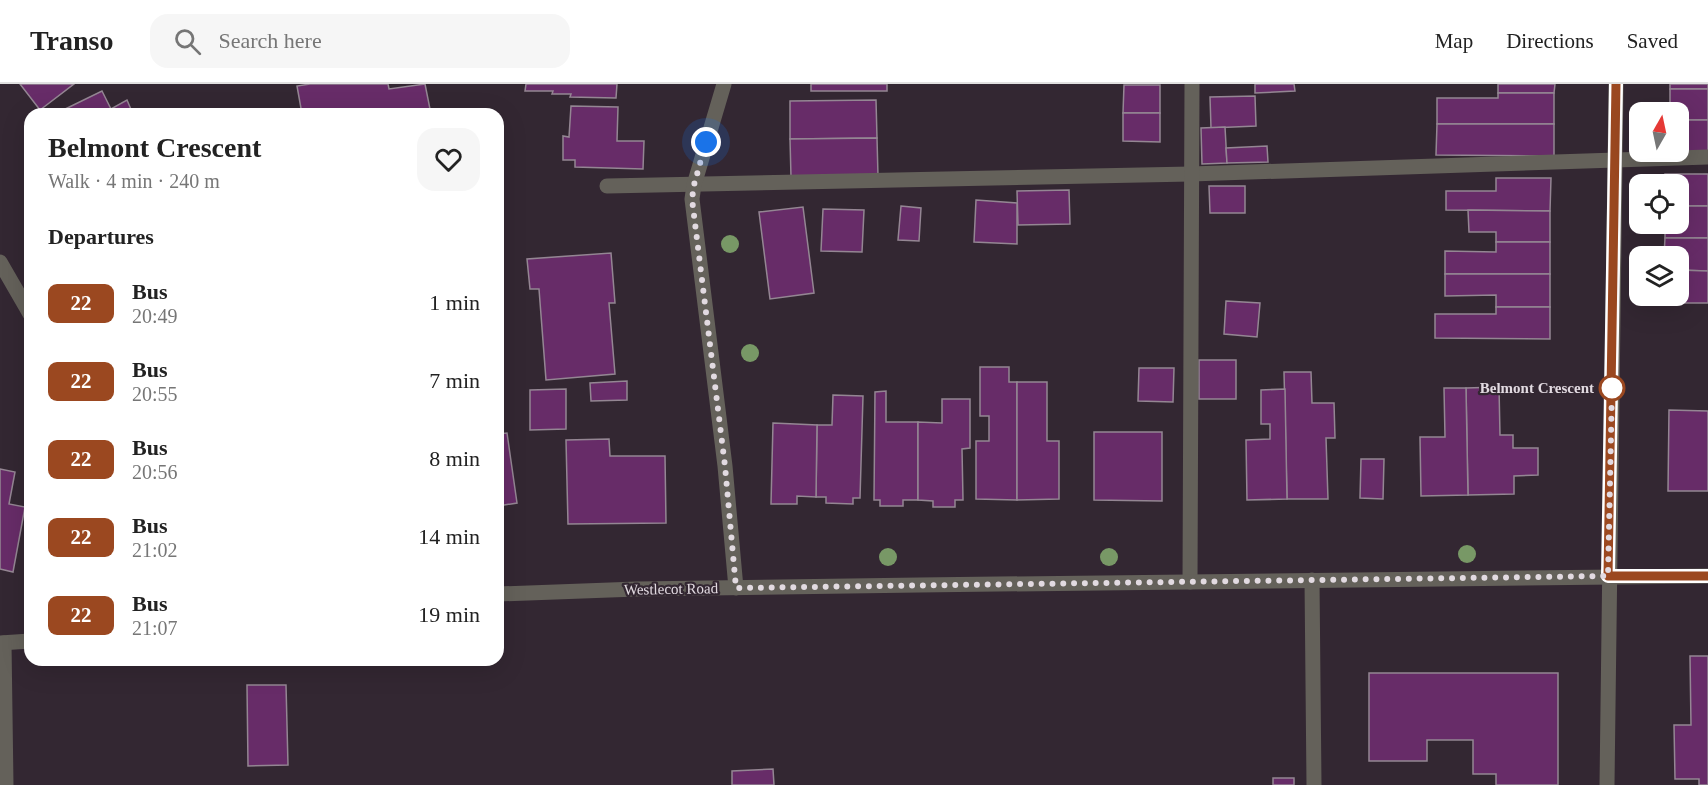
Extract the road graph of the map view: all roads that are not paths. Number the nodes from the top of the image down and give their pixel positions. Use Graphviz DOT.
graph roads {
  1 [pos="724,84"];
  2 [pos="1192,84"];
  3 [pos="1616,84"];
  4 [pos="1708,157"];
  5 [pos="1616,160"];
  6 [pos="1191,174"];
  7 [pos="694,185"];
  8 [pos="607,186"];
  9 [pos="0,262"];
  10 [pos="24,304"];
  11 [pos="1608,576"];
  12 [pos="1708,576"];
  13 [pos="1312,580"];
  14 [pos="1190,582"];
  15 [pos="736,588"];
  16 [pos="504,594"];
  17 [pos="24,642"];
  18 [pos="2,643"];
  19 [pos="6,785"];
  20 [pos="1314,785"];
  21 [pos="1607,785"];
  1 -- 7 [label="street"];
  2 -- 6 [label="street"];
  3 -- 5 [label="street"];
  4 -- 5 [label="street"];
  5 -- 6 [label="street"];
  5 -- 11 [label="street"];
  6 -- 7 [label="street"];
  6 -- 14 [label="street"];
  7 -- 8 [label="street"];
  7 -- 15 [label="street"];
  9 -- 10 [label="street"];
  11 -- 12 [label="street, Westlecot Road"];
  11 -- 13 [label="street, Westlecot Road"];
  11 -- 21 [label="street"];
  13 -- 14 [label="street, Westlecot Road"];
  13 -- 20 [label="street"];
  14 -- 15 [label="street, Westlecot Road"];
  15 -- 16 [label="street, Westlecot Road"];
  17 -- 18 [label="street"];
  18 -- 19 [label="street"];
}
